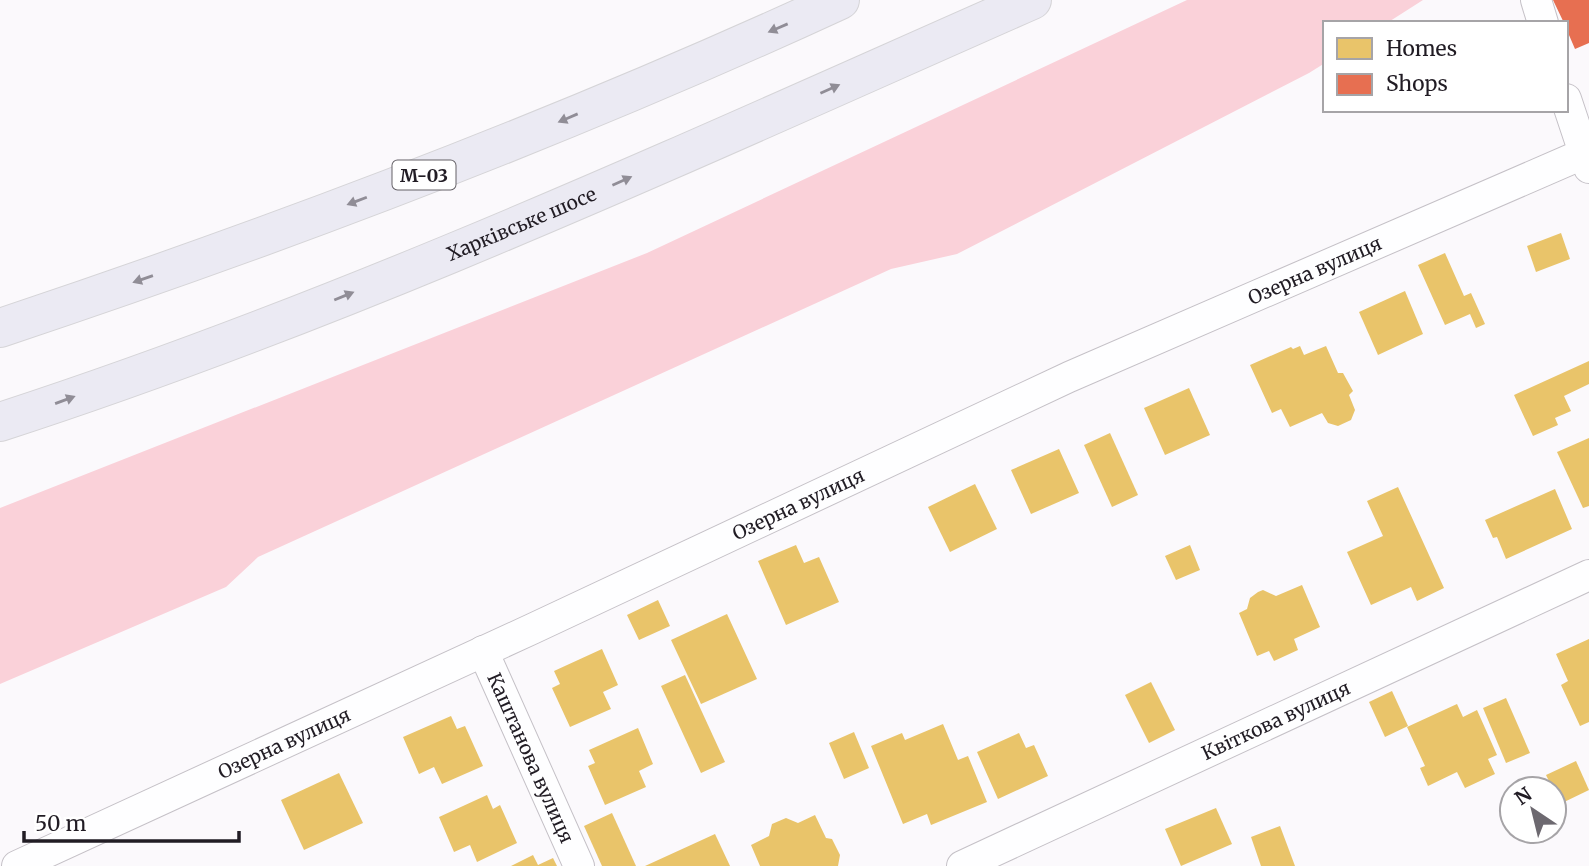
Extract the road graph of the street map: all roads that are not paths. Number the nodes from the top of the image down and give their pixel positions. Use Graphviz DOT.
graph roads {
  1 [pos="840,0"];
  2 [pos="1032,0"];
  3 [pos="1536,0"];
  4 [pos="1542,21"];
  5 [pos="1568,105"];
  6 [pos="1586,161"];
  7 [pos="0,328"];
  8 [pos="0,422"];
  9 [pos="1589,575"];
  10 [pos="483,651"];
  11 [pos="17,866"];
  12 [pos="579,866"];
  13 [pos="962,866"];
  1 -- 7 [label="highway, М-03, one-way"];
  8 -- 2 [label="highway, Харківське шосе, one-way"];
  3 -- 4 [label="street"];
  5 -- 6 [label="street"];
  6 -- 10 [label="street, Озерна вулиця"];
  9 -- 13 [label="street, Квіткова вулиця"];
  10 -- 11 [label="street, Озерна вулиця"];
  10 -- 12 [label="street, Каштанова вулиця"];
}
